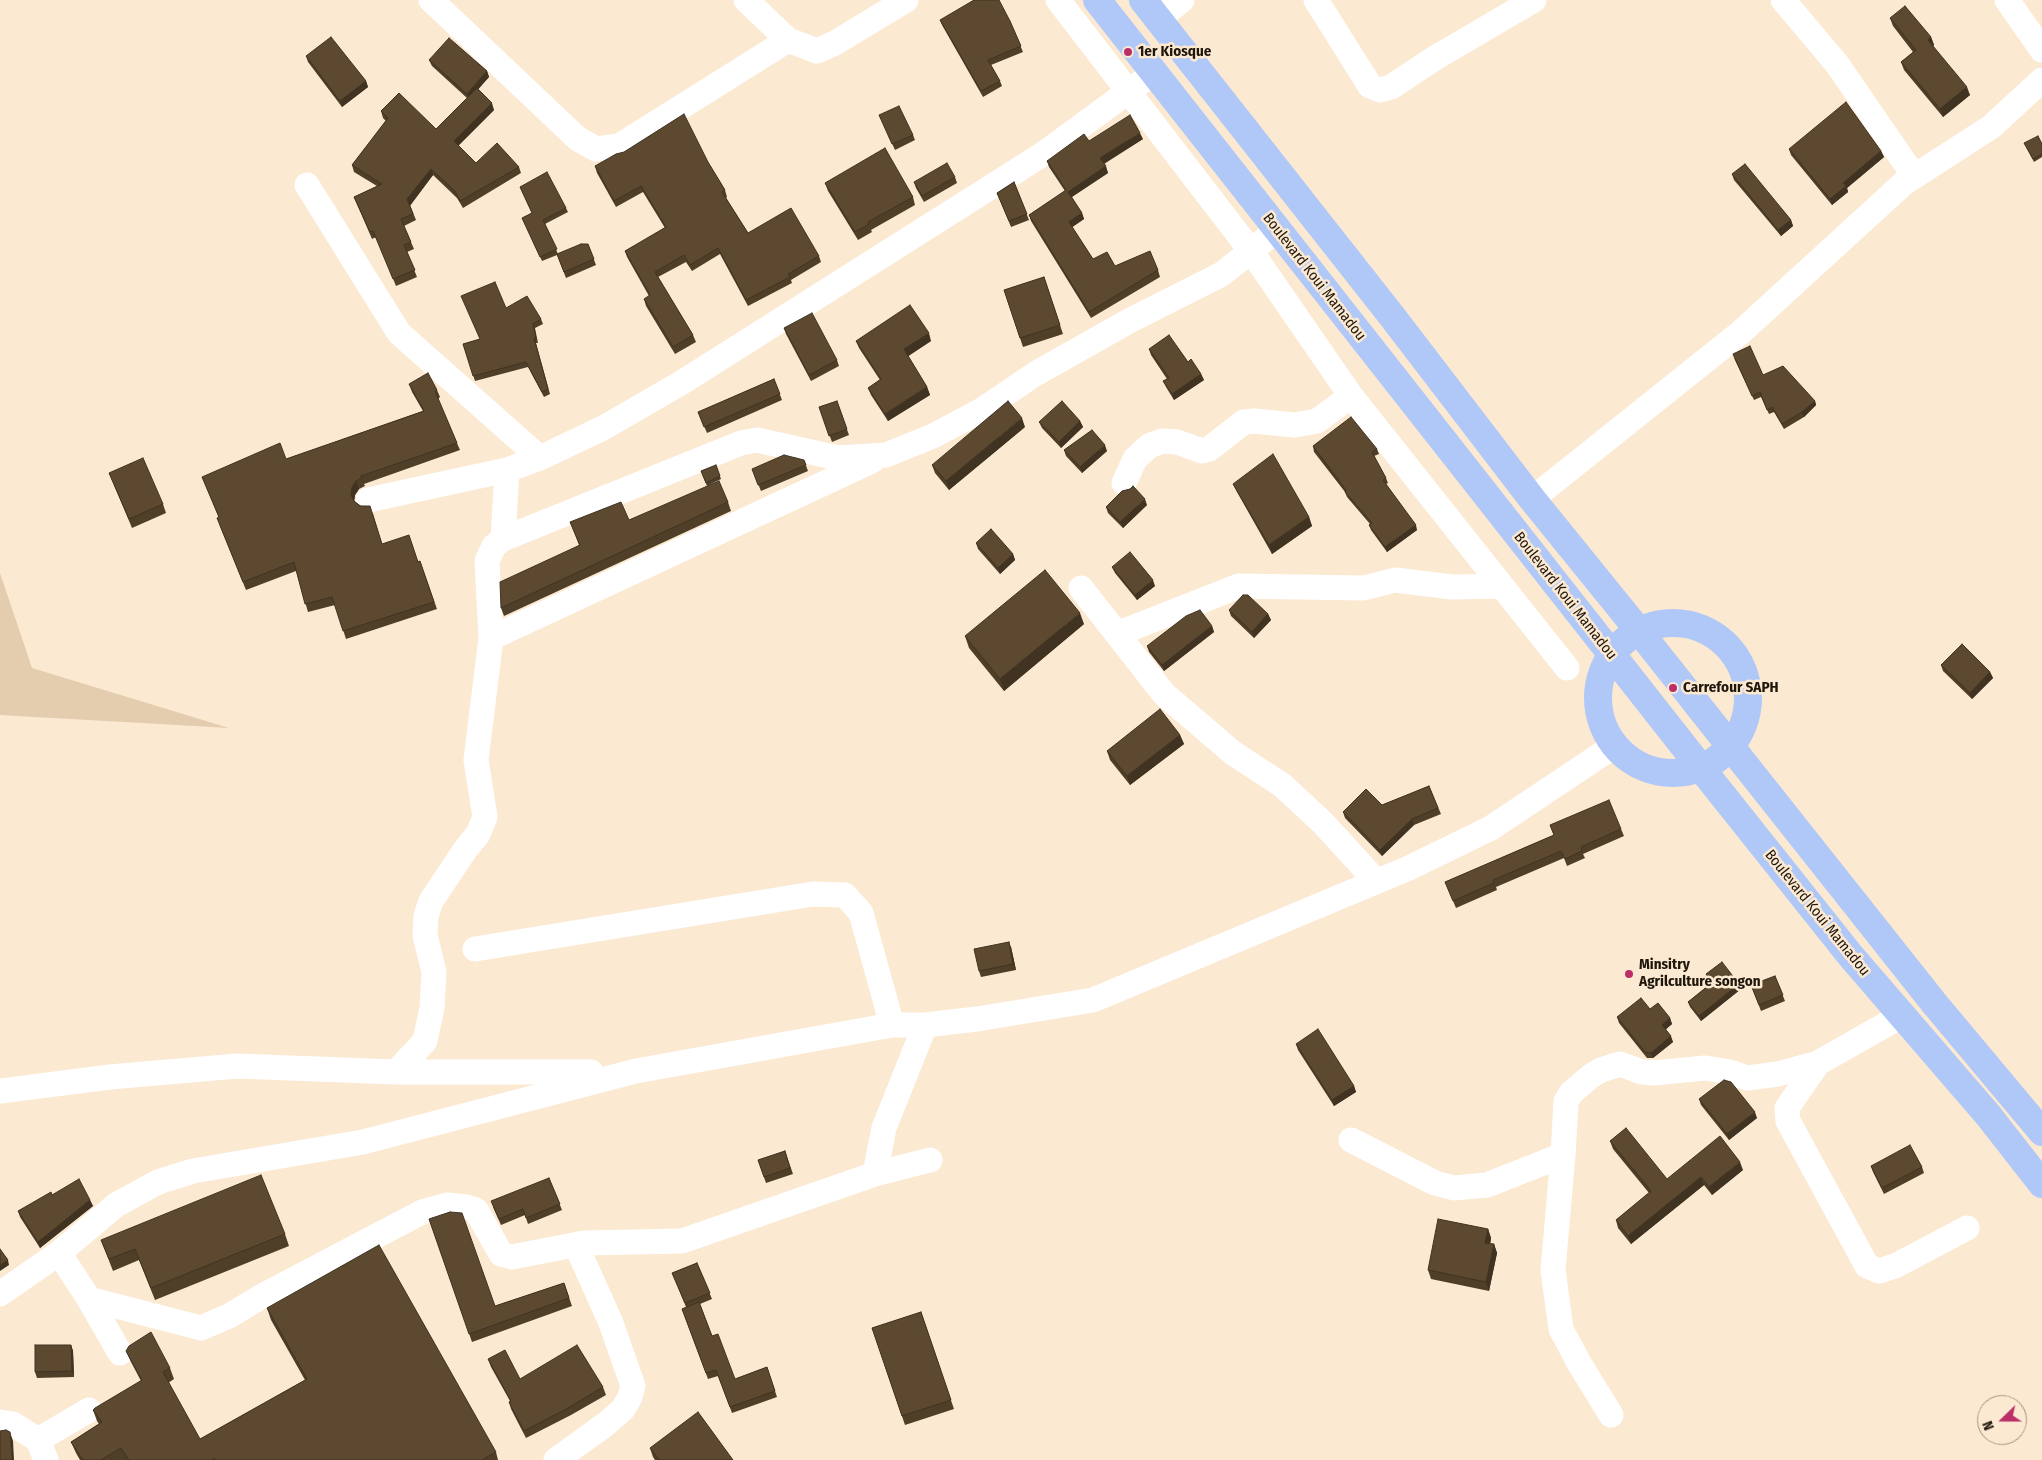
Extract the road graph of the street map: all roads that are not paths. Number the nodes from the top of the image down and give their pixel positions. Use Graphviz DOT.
graph roads {
  1 [pos="431,0"];
  2 [pos="746,0"];
  3 [pos="906,0"];
  4 [pos="1058,0"];
  5 [pos="1097,0"];
  6 [pos="1182,0"];
  7 [pos="1316,0"];
  8 [pos="1534,0"];
  9 [pos="1783,0"];
  10 [pos="2007,0"];
  11 [pos="1151,10"];
  12 [pos="788,40"];
  13 [pos="2042,50"];
  14 [pos="1155,72"];
  15 [pos="2042,80"];
  16 [pos="1129,90"];
  17 [pos="1914,176"];
  18 [pos="307,185"];
  19 [pos="1277,230"];
  20 [pos="1251,251"];
  21 [pos="1351,396"];
  22 [pos="886,455"];
  23 [pos="540,458"];
  24 [pos="507,470"];
  25 [pos="1124,483"];
  26 [pos="1532,499"];
  27 [pos="368,500"];
  28 [pos="503,539"];
  29 [pos="1502,586"];
  30 [pos="1081,588"];
  31 [pos="1639,631"];
  32 [pos="1117,634"];
  33 [pos="491,638"];
  34 [pos="1611,655"];
  35 [pos="1567,668"];
  36 [pos="1614,746"];
  37 [pos="1730,748"];
  38 [pos="1700,768"];
  39 [pos="1376,881"];
  40 [pos="475,949"];
  41 [pos="1901,1016"];
  42 [pos="892,1025"];
  43 [pos="925,1025"];
  44 [pos="1818,1063"];
  45 [pos="636,1071"];
  46 [pos="396,1072"];
  47 [pos="0,1091"];
  48 [pos="2042,1132"];
  49 [pos="1351,1140"];
  50 [pos="1563,1156"];
  51 [pos="930,1160"];
  52 [pos="875,1174"];
  53 [pos="2042,1184"];
  54 [pos="1967,1228"];
  55 [pos="576,1245"];
  56 [pos="59,1253"];
  57 [pos="0,1294"];
  58 [pos="89,1299"];
  59 [pos="120,1353"];
  60 [pos="89,1410"];
  61 [pos="1612,1415"];
  62 [pos="0,1422"];
  63 [pos="42,1450"];
  64 [pos="556,1460"];
  1 -- 12 [label="street"];
  2 -- 12 [label="street"];
  3 -- 12 [label="street"];
  4 -- 16 [label="street"];
  5 -- 14 [label="main road, Boulevard Koui Mamadou"];
  6 -- 11 [label="street"];
  7 -- 8 [label="street"];
  9 -- 17 [label="street"];
  10 -- 13 [label="street"];
  11 -- 26 [label="main road"];
  14 -- 16 [label="street"];
  14 -- 19 [label="main road, Boulevard Koui Mamadou"];
  15 -- 17 [label="street"];
  16 -- 20 [label="street"];
  16 -- 23 [label="street"];
  17 -- 26 [label="street"];
  18 -- 23 [label="street"];
  19 -- 20 [label="street"];
  19 -- 34 [label="main road, Boulevard Koui Mamadou"];
  20 -- 21 [label="street"];
  20 -- 22 [label="street"];
  21 -- 25 [label="street"];
  21 -- 29 [label="street"];
  22 -- 28 [label="street"];
  22 -- 33 [label="street"];
  23 -- 24 [label="street"];
  24 -- 27 [label="street"];
  24 -- 28 [label="street"];
  26 -- 31 [label="main road"];
  28 -- 33 [label="street"];
  29 -- 32 [label="street"];
  29 -- 35 [label="street"];
  30 -- 32 [label="street"];
  31 -- 34 [label="main road"];
  31 -- 37 [label="main road"];
  31 -- 37 [label="main road"];
  32 -- 39 [label="street"];
  33 -- 46 [label="street"];
  34 -- 36 [label="main road"];
  34 -- 38 [label="main road, Boulevard Koui Mamadou"];
  36 -- 38 [label="main road"];
  36 -- 39 [label="street"];
  37 -- 38 [label="main road"];
  37 -- 48 [label="main road"];
  38 -- 41 [label="main road, Boulevard Koui Mamadou"];
  39 -- 43 [label="street"];
  40 -- 42 [label="street"];
  41 -- 44 [label="street"];
  41 -- 53 [label="main road, Boulevard Koui Mamadou"];
  42 -- 43 [label="street"];
  42 -- 45 [label="street"];
  43 -- 52 [label="street"];
  44 -- 50 [label="street"];
  44 -- 54 [label="street"];
  45 -- 46 [label="street"];
  45 -- 56 [label="street"];
  46 -- 47 [label="street"];
  49 -- 50 [label="street"];
  50 -- 61 [label="street"];
  51 -- 52 [label="street"];
  52 -- 55 [label="street"];
  55 -- 58 [label="street"];
  55 -- 64 [label="street"];
  56 -- 57 [label="street"];
  56 -- 58 [label="street"];
  58 -- 59 [label="street"];
  60 -- 63 [label="street"];
  62 -- 63 [label="street"];
}
